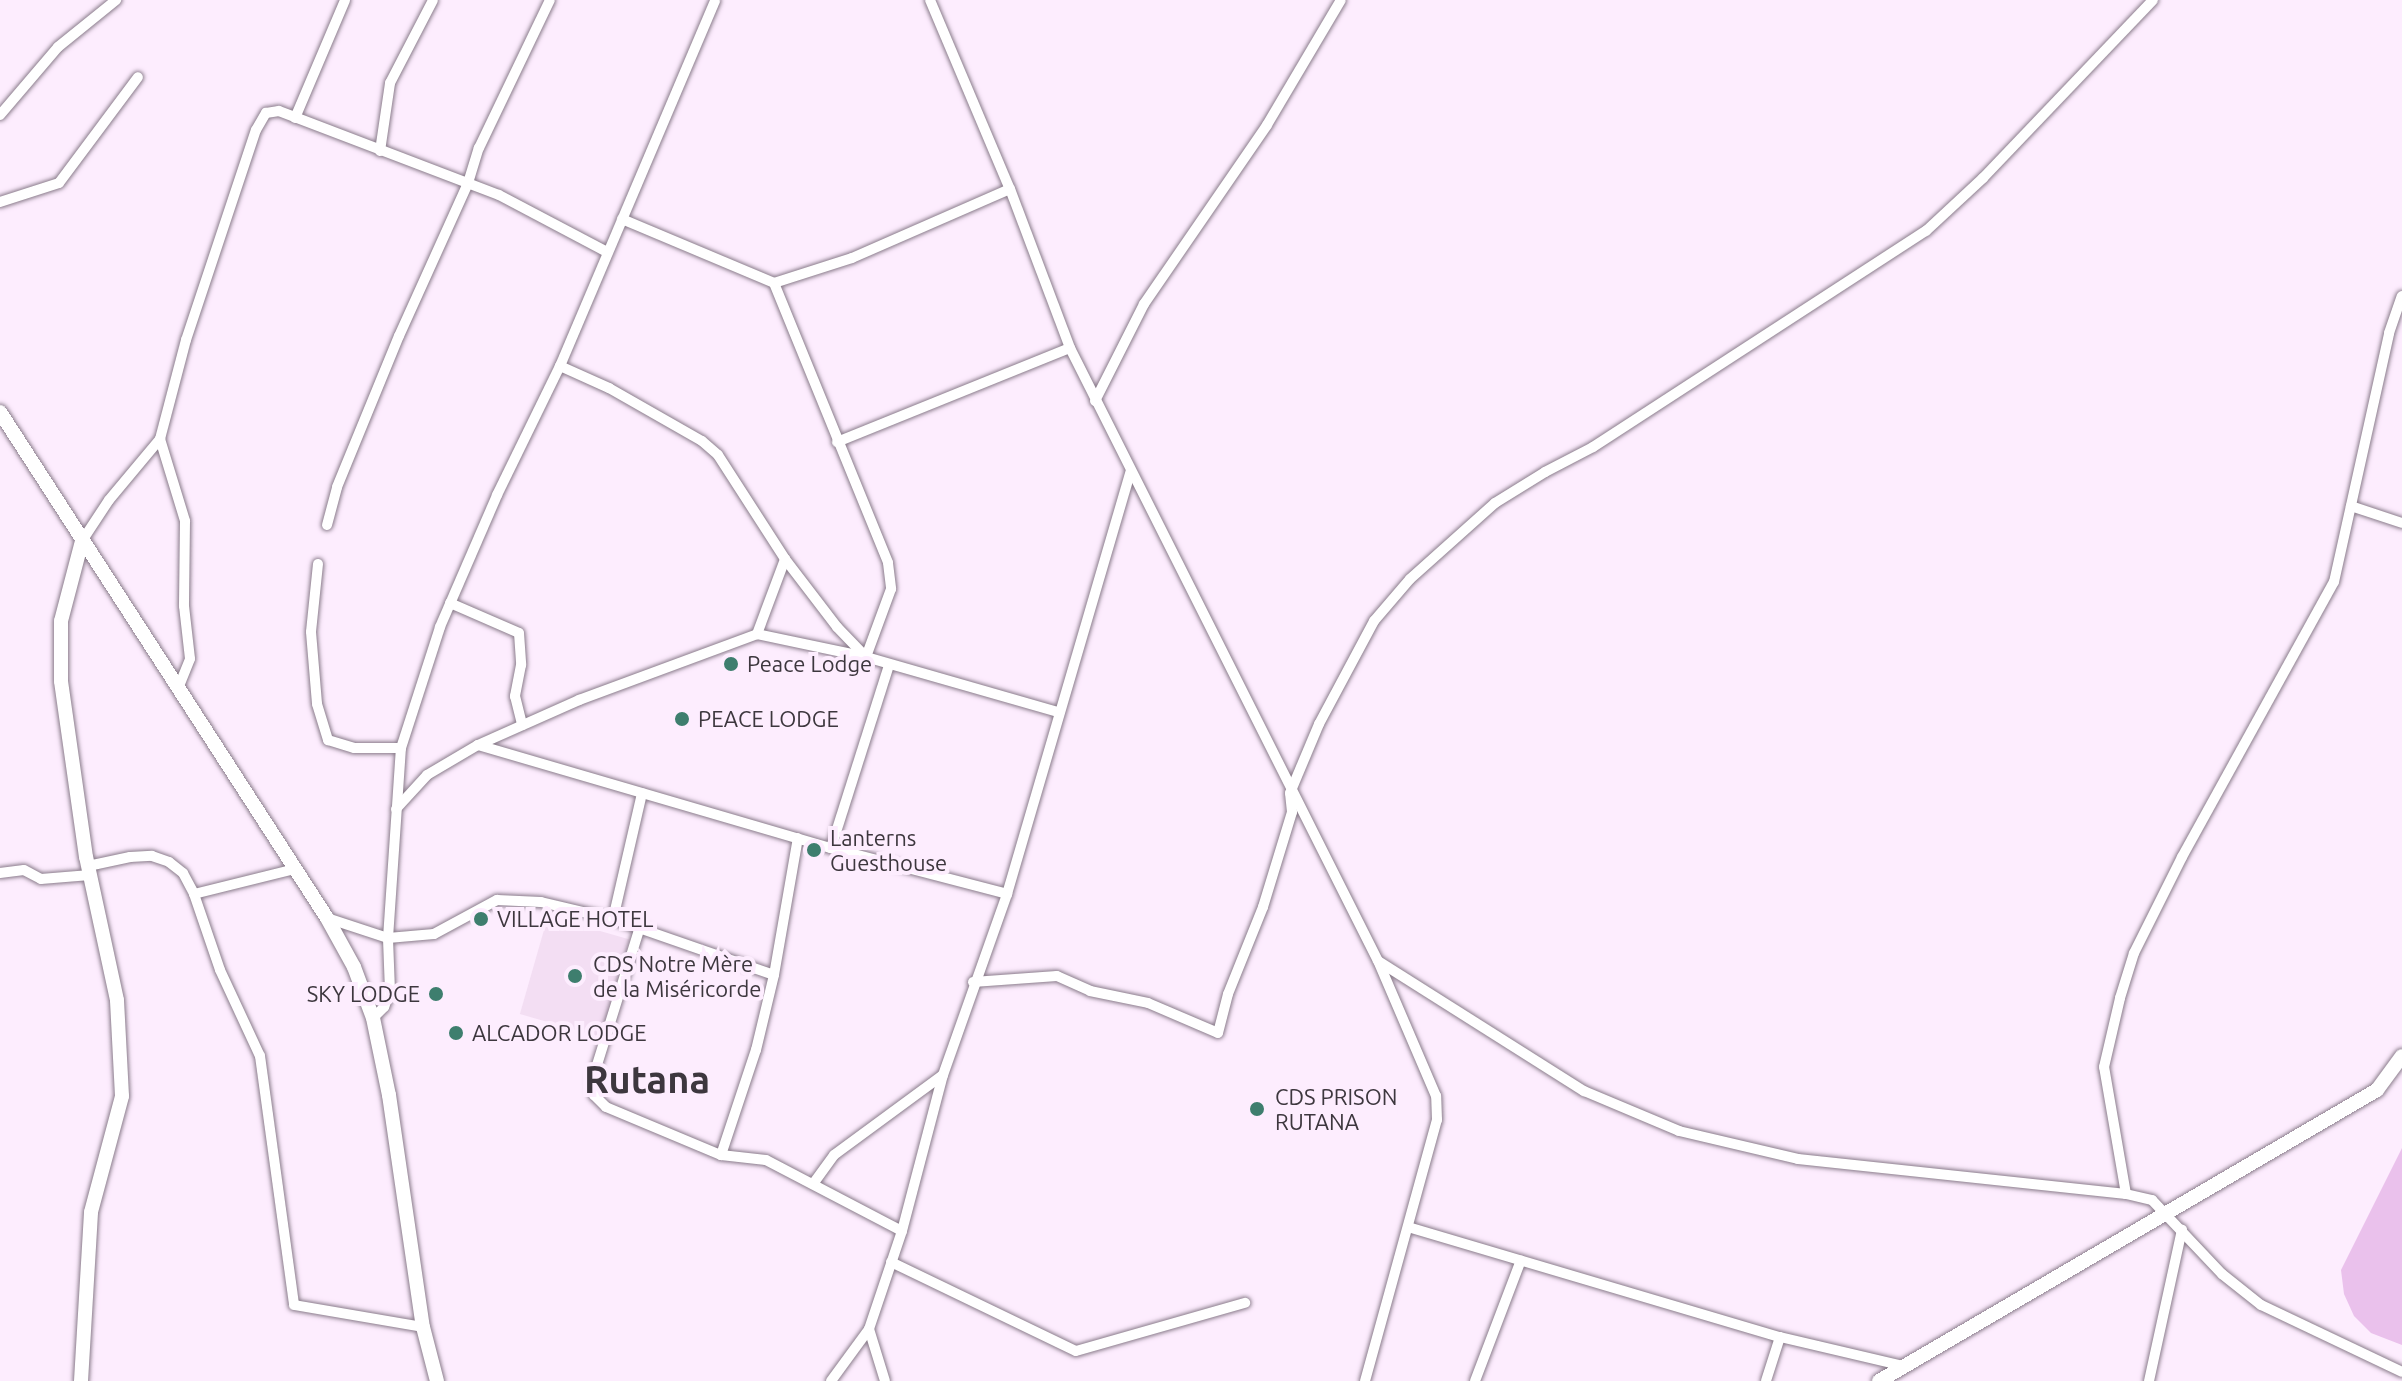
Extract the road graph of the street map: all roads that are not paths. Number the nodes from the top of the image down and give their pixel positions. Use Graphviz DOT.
graph roads {
  1 [pos="116,0"];
  2 [pos="345,0"];
  3 [pos="433,0"];
  4 [pos="550,0"];
  5 [pos="715,0"];
  6 [pos="930,0"];
  7 [pos="1341,0"];
  8 [pos="2153,0"];
  9 [pos="138,77"];
  10 [pos="0,115"];
  11 [pos="295,118"];
  12 [pos="380,151"];
  13 [pos="468,183"];
  14 [pos="1010,189"];
  15 [pos="0,202"];
  16 [pos="622,219"];
  17 [pos="607,252"];
  18 [pos="774,283"];
  19 [pos="2402,296"];
  20 [pos="1070,348"];
  21 [pos="560,366"];
  22 [pos="1095,401"];
  23 [pos="0,412"];
  24 [pos="160,439"];
  25 [pos="837,442"];
  26 [pos="1130,473"];
  27 [pos="2351,506"];
  28 [pos="2402,523"];
  29 [pos="327,525"];
  30 [pos="82,541"];
  31 [pos="785,559"];
  32 [pos="318,564"];
  33 [pos="450,603"];
  34 [pos="757,634"];
  35 [pos="866,657"];
  36 [pos="889,665"];
  37 [pos="178,689"];
  38 [pos="1058,712"];
  39 [pos="522,725"];
  40 [pos="478,745"];
  41 [pos="401,748"];
  42 [pos="642,793"];
  43 [pos="1290,793"];
  44 [pos="396,809"];
  45 [pos="798,838"];
  46 [pos="831,848"];
  47 [pos="295,869"];
  48 [pos="89,871"];
  49 [pos="0,873"];
  50 [pos="194,894"];
  51 [pos="1007,894"];
  52 [pos="327,918"];
  53 [pos="613,919"];
  54 [pos="639,930"];
  55 [pos="388,938"];
  56 [pos="1378,961"];
  57 [pos="774,975"];
  58 [pos="973,982"];
  59 [pos="373,1018"];
  60 [pos="2402,1056"];
  61 [pos="943,1075"];
  62 [pos="721,1155"];
  63 [pos="813,1184"];
  64 [pos="2126,1194"];
  65 [pos="2166,1214"];
  66 [pos="1408,1227"];
  67 [pos="2182,1230"];
  68 [pos="902,1231"];
  69 [pos="1521,1260"];
  70 [pos="891,1262"];
  71 [pos="1245,1303"];
  72 [pos="423,1327"];
  73 [pos="869,1329"];
  74 [pos="1780,1337"];
  75 [pos="1904,1366"];
  76 [pos="2402,1372"];
  77 [pos="81,1381"];
  78 [pos="437,1381"];
  79 [pos="831,1381"];
  80 [pos="885,1381"];
  81 [pos="1365,1381"];
  82 [pos="1475,1381"];
  83 [pos="1766,1381"];
  84 [pos="1879,1381"];
  85 [pos="2149,1381"];
  1 -- 10 [label="street"];
  2 -- 11 [label="street"];
  3 -- 12 [label="street"];
  4 -- 13 [label="street"];
  5 -- 16 [label="street"];
  6 -- 14 [label="street"];
  7 -- 22 [label="street"];
  8 -- 43 [label="street"];
  9 -- 15 [label="street"];
  11 -- 12 [label="street"];
  11 -- 24 [label="street"];
  12 -- 13 [label="street"];
  13 -- 17 [label="street"];
  13 -- 29 [label="street"];
  14 -- 18 [label="street"];
  14 -- 20 [label="street"];
  16 -- 17 [label="street"];
  16 -- 18 [label="street"];
  17 -- 21 [label="street"];
  18 -- 25 [label="street"];
  19 -- 27 [label="street"];
  20 -- 22 [label="street"];
  20 -- 25 [label="street"];
  21 -- 31 [label="street"];
  21 -- 33 [label="street"];
  22 -- 26 [label="street"];
  23 -- 30 [label="main road"];
  24 -- 30 [label="street"];
  24 -- 37 [label="street"];
  25 -- 35 [label="street"];
  26 -- 38 [label="street"];
  26 -- 43 [label="street"];
  27 -- 28 [label="street"];
  27 -- 64 [label="street"];
  30 -- 37 [label="main road"];
  30 -- 48 [label="main road"];
  31 -- 34 [label="street"];
  31 -- 35 [label="street"];
  32 -- 41 [label="street"];
  33 -- 39 [label="street"];
  33 -- 41 [label="street"];
  34 -- 35 [label="street"];
  34 -- 39 [label="street"];
  35 -- 36 [label="street"];
  36 -- 38 [label="street"];
  36 -- 46 [label="street"];
  37 -- 47 [label="main road"];
  38 -- 51 [label="street"];
  39 -- 40 [label="street"];
  40 -- 42 [label="street"];
  40 -- 44 [label="street"];
  41 -- 44 [label="street"];
  42 -- 45 [label="street"];
  42 -- 53 [label="street"];
  43 -- 56 [label="street"];
  43 -- 58 [label="street"];
  44 -- 55 [label="street"];
  45 -- 46 [label="street"];
  45 -- 57 [label="street"];
  46 -- 51 [label="street"];
  47 -- 50 [label="street"];
  47 -- 52 [label="main road"];
  48 -- 49 [label="street"];
  48 -- 50 [label="street"];
  48 -- 77 [label="main road"];
  50 -- 72 [label="street"];
  51 -- 58 [label="street"];
  52 -- 55 [label="street"];
  52 -- 59 [label="main road"];
  53 -- 54 [label="street"];
  53 -- 55 [label="street"];
  54 -- 57 [label="street"];
  54 -- 62 [label="street"];
  55 -- 59 [label="street"];
  56 -- 64 [label="street"];
  56 -- 66 [label="street"];
  57 -- 62 [label="street"];
  58 -- 61 [label="street"];
  59 -- 72 [label="main road"];
  60 -- 65 [label="main road"];
  61 -- 63 [label="street"];
  61 -- 68 [label="street"];
  62 -- 63 [label="street"];
  63 -- 68 [label="street"];
  64 -- 65 [label="street"];
  65 -- 67 [label="street"];
  65 -- 75 [label="main road"];
  66 -- 69 [label="street"];
  66 -- 81 [label="street"];
  67 -- 76 [label="street"];
  67 -- 85 [label="street"];
  68 -- 70 [label="street"];
  69 -- 74 [label="street"];
  69 -- 82 [label="street"];
  70 -- 71 [label="street"];
  70 -- 73 [label="street"];
  72 -- 78 [label="main road"];
  73 -- 79 [label="street"];
  73 -- 80 [label="street"];
  74 -- 75 [label="street"];
  74 -- 83 [label="street"];
  75 -- 84 [label="main road"];
}
